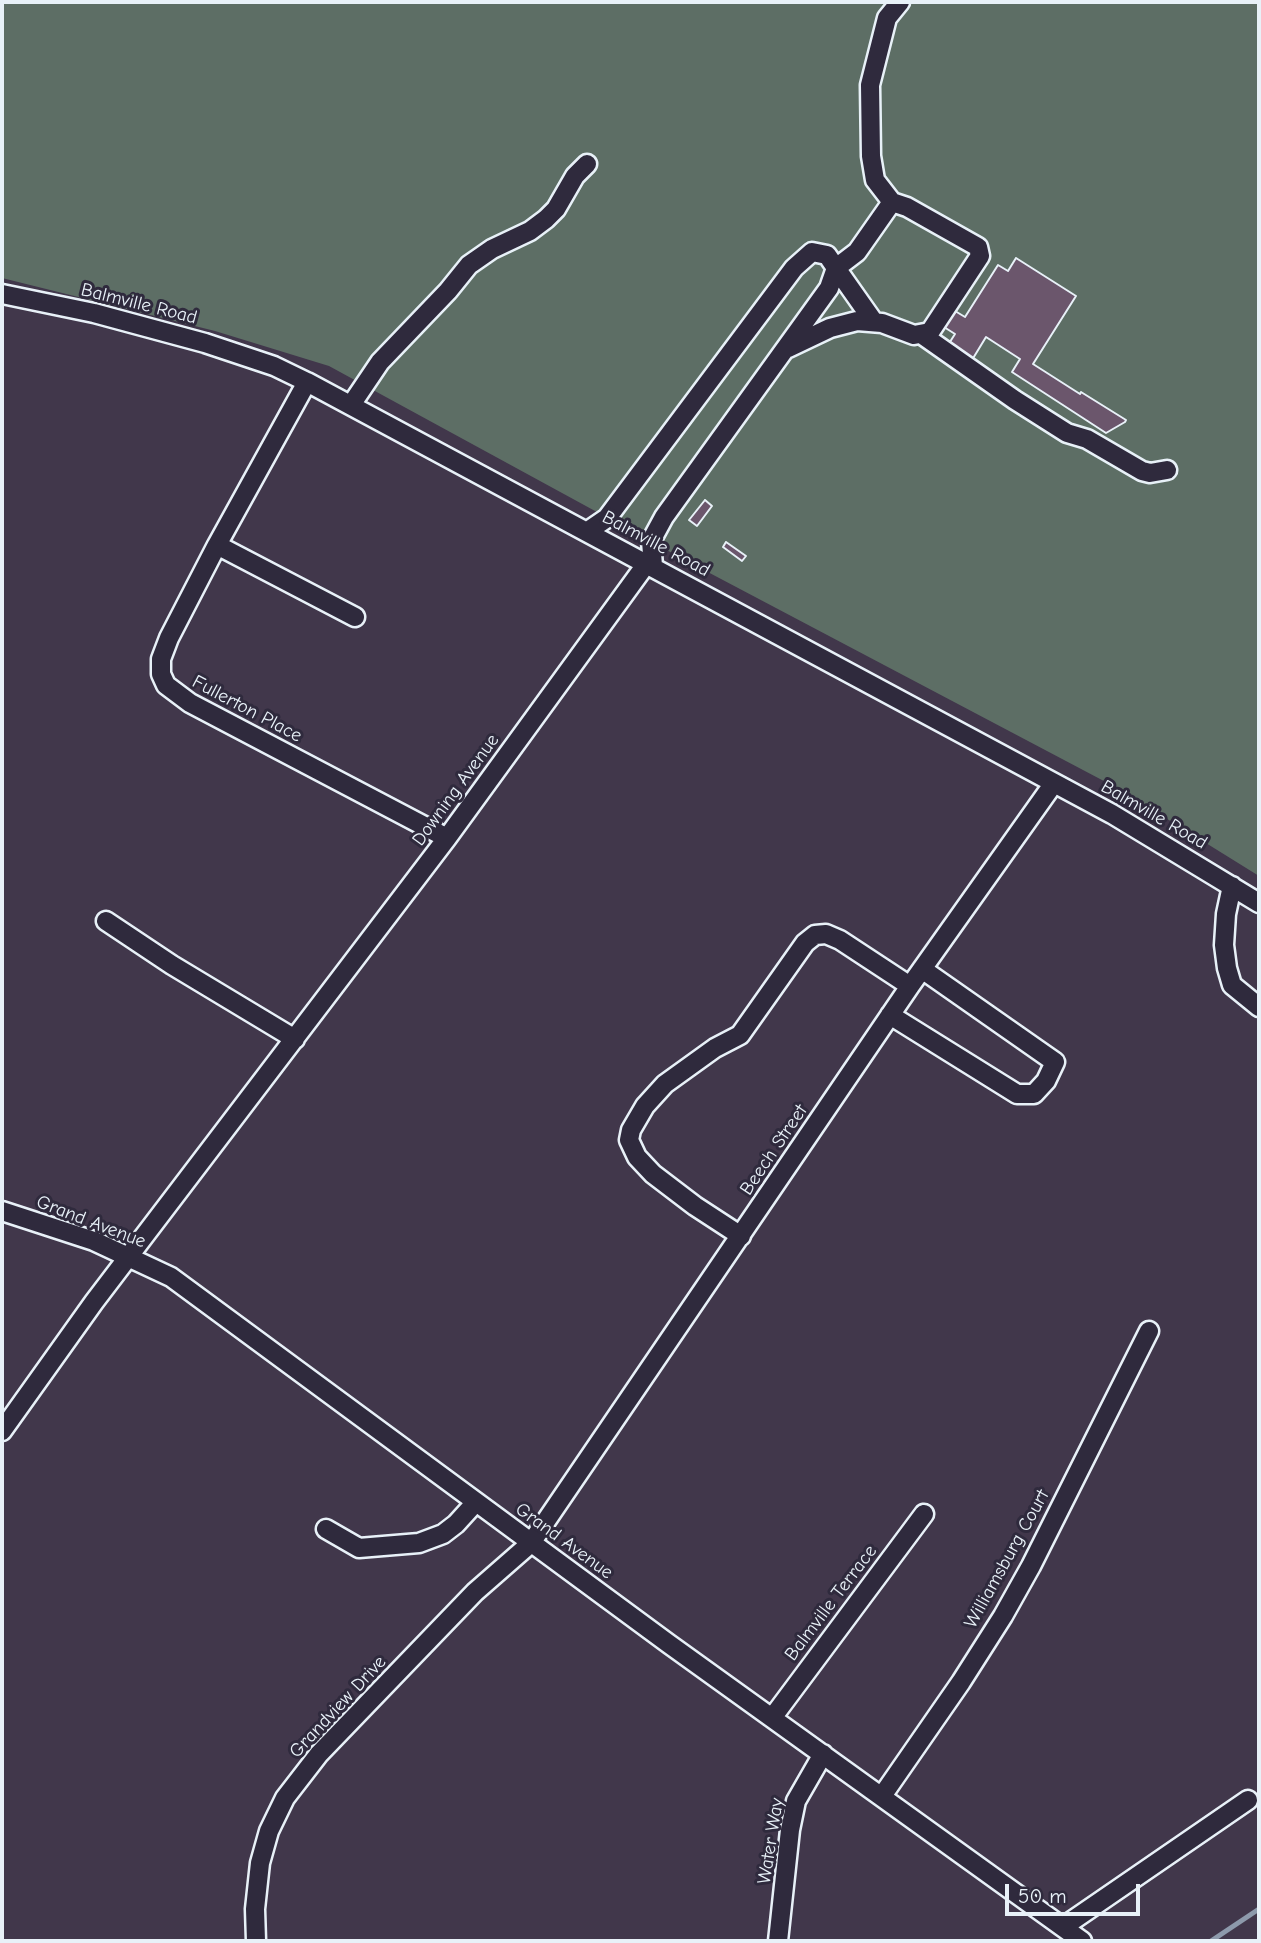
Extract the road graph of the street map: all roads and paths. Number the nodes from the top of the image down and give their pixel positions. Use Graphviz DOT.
graph roads {
  1 [pos="900,2"];
  2 [pos="587,164"];
  3 [pos="892,202"];
  4 [pos="836,268"];
  5 [pos="2,294"];
  6 [pos="874,322"];
  7 [pos="921,334"];
  8 [pos="785,350"];
  9 [pos="307,382"];
  10 [pos="351,405"];
  11 [pos="1167,470"];
  12 [pos="588,531"];
  13 [pos="217,545"];
  14 [pos="650,564"];
  15 [pos="355,617"];
  16 [pos="1054,783"];
  17 [pos="447,838"];
  18 [pos="1233,886"];
  19 [pos="1259,903"];
  20 [pos="106,921"];
  21 [pos="922,969"];
  22 [pos="910,986"];
  23 [pos="1259,1007"];
  24 [pos="890,1015"];
  25 [pos="295,1040"];
  26 [pos="2,1211"];
  27 [pos="741,1236"];
  28 [pos="129,1256"];
  29 [pos="1149,1331"];
  30 [pos="2,1431"];
  31 [pos="475,1502"];
  32 [pos="924,1514"];
  33 [pos="326,1529"];
  34 [pos="531,1543"];
  35 [pos="772,1718"];
  36 [pos="823,1754"];
  37 [pos="882,1796"];
  38 [pos="1248,1800"];
  39 [pos="1063,1927"];
  40 [pos="256,1941"];
  41 [pos="778,1941"];
  42 [pos="1082,1941"];
  1 -- 3 [label="street"];
  2 -- 10 [label="street"];
  3 -- 4 [label="street"];
  3 -- 7 [label="street"];
  4 -- 6 [label="street"];
  4 -- 8 [label="street"];
  4 -- 12 [label="street"];
  5 -- 9 [label="street, Balmville Road"];
  6 -- 7 [label="street"];
  6 -- 8 [label="street"];
  7 -- 11 [label="street"];
  8 -- 14 [label="street"];
  9 -- 10 [label="street, Balmville Road"];
  9 -- 13 [label="street, Fullerton Place"];
  10 -- 12 [label="street, Balmville Road"];
  12 -- 14 [label="street, Balmville Road"];
  13 -- 15 [label="street"];
  13 -- 17 [label="street, Fullerton Place"];
  14 -- 16 [label="street, Balmville Road"];
  14 -- 17 [label="street, Downing Avenue"];
  16 -- 18 [label="street, Balmville Road"];
  16 -- 21 [label="street, Beech Street"];
  17 -- 25 [label="street, Downing Avenue"];
  18 -- 19 [label="street, Balmville Road"];
  18 -- 23 [label="street"];
  20 -- 25 [label="street"];
  21 -- 22 [label="street, Beech Street"];
  21 -- 24 [label="street"];
  22 -- 24 [label="street, Beech Street"];
  22 -- 27 [label="street"];
  24 -- 27 [label="street, Beech Street"];
  25 -- 28 [label="street, Downing Avenue"];
  26 -- 28 [label="street, Grand Avenue"];
  27 -- 34 [label="street, Beech Street"];
  28 -- 30 [label="street, Downing Avenue"];
  28 -- 31 [label="street, Grand Avenue"];
  29 -- 37 [label="street, Williamsburg Court"];
  31 -- 33 [label="street"];
  31 -- 34 [label="street, Grand Avenue"];
  32 -- 35 [label="street, Balmville Terrace"];
  34 -- 35 [label="street, Grand Avenue"];
  34 -- 40 [label="street, Grandview Drive"];
  35 -- 36 [label="street, Grand Avenue"];
  36 -- 37 [label="street, Grand Avenue"];
  36 -- 41 [label="street, Water Way"];
  37 -- 39 [label="street, Grand Avenue"];
  38 -- 39 [label="street"];
  39 -- 42 [label="street, Grand Avenue"];
}
